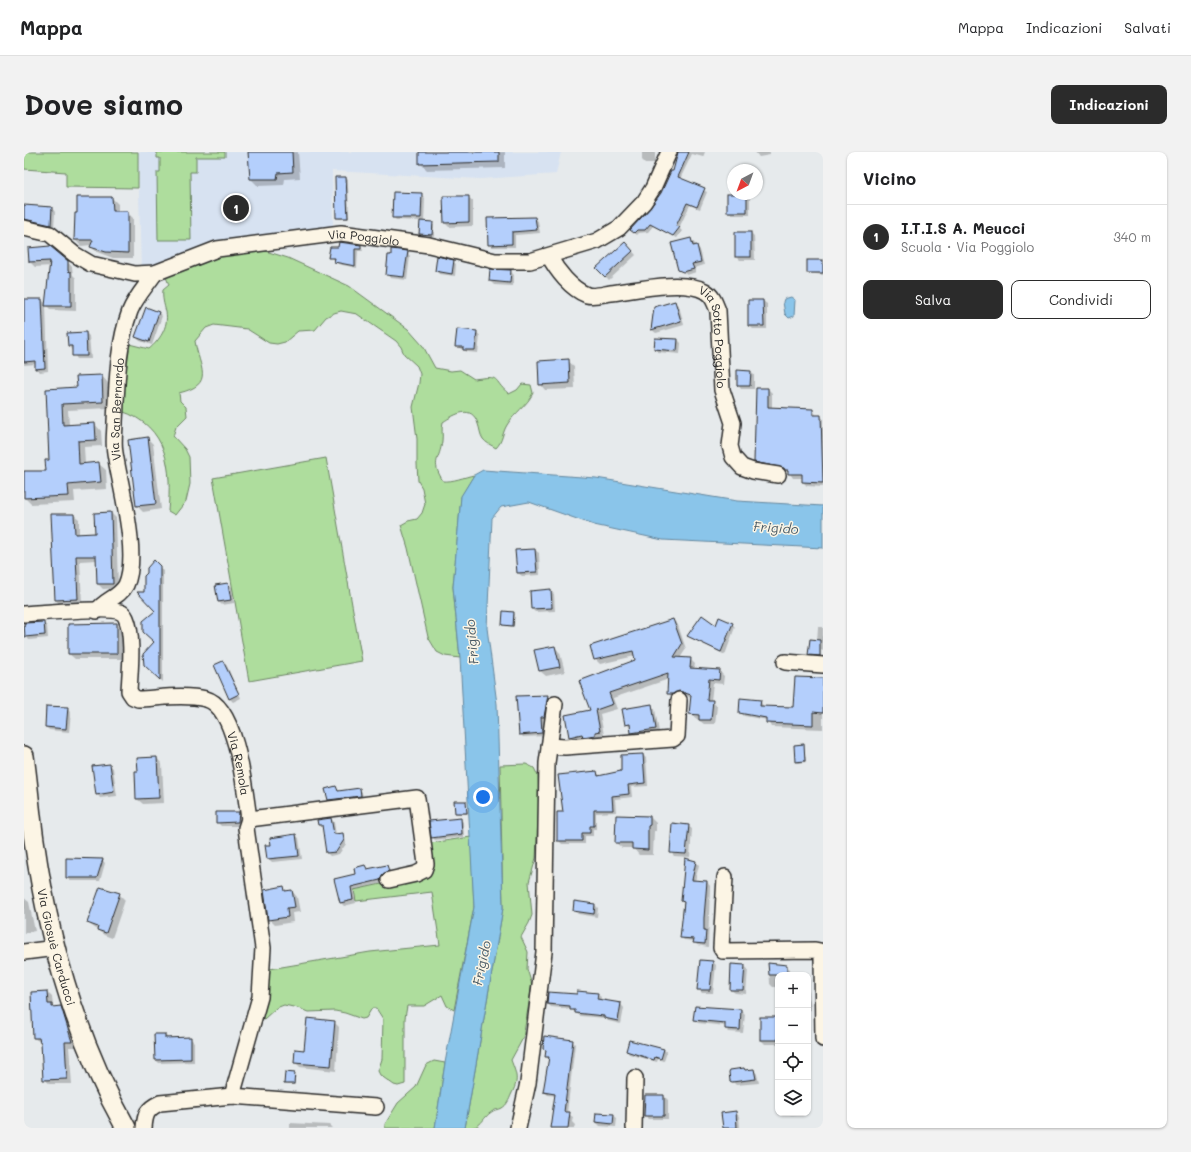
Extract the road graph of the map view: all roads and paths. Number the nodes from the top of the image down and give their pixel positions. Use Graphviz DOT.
graph roads {
  1 [pos="669,152"];
  2 [pos="24,228"];
  3 [pos="549,256"];
  4 [pos="155,273"];
  5 [pos="778,475"];
  6 [pos="97,611"];
  7 [pos="24,614"];
  8 [pos="785,662"];
  9 [pos="823,665"];
  10 [pos="679,700"];
  11 [pos="556,704"];
  12 [pos="549,746"];
  13 [pos="24,756"];
  14 [pos="249,819"];
  15 [pos="725,877"];
  16 [pos="389,880"];
  17 [pos="56,948"];
  18 [pos="24,952"];
  19 [pos="823,1039"];
  20 [pos="635,1078"];
  21 [pos="232,1096"];
  22 [pos="376,1107"];
  23 [pos="126,1128"];
  24 [pos="144,1128"];
  25 [pos="518,1128"];
  26 [pos="634,1128"];
  1 -- 3 [label="street, Via Poggiolo"];
  2 -- 4 [label="street, Via Poggiolo"];
  3 -- 4 [label="street, Via Poggiolo"];
  3 -- 5 [label="street, Via Sotto Poggiolo"];
  4 -- 6 [label="street, Via San Bernardo"];
  6 -- 7 [label="street, Via Remola"];
  6 -- 14 [label="street, Via Remola"];
  8 -- 9 [label="street"];
  10 -- 12 [label="street"];
  11 -- 12 [label="street"];
  12 -- 25 [label="street"];
  13 -- 17 [label="main road, Via Giosuè Carducci"];
  14 -- 16 [label="street"];
  14 -- 21 [label="street"];
  15 -- 19 [label="street"];
  17 -- 18 [label="street"];
  17 -- 23 [label="main road, Via Giosuè Carducci"];
  20 -- 26 [label="street"];
  21 -- 22 [label="street"];
  21 -- 24 [label="street"];
}
